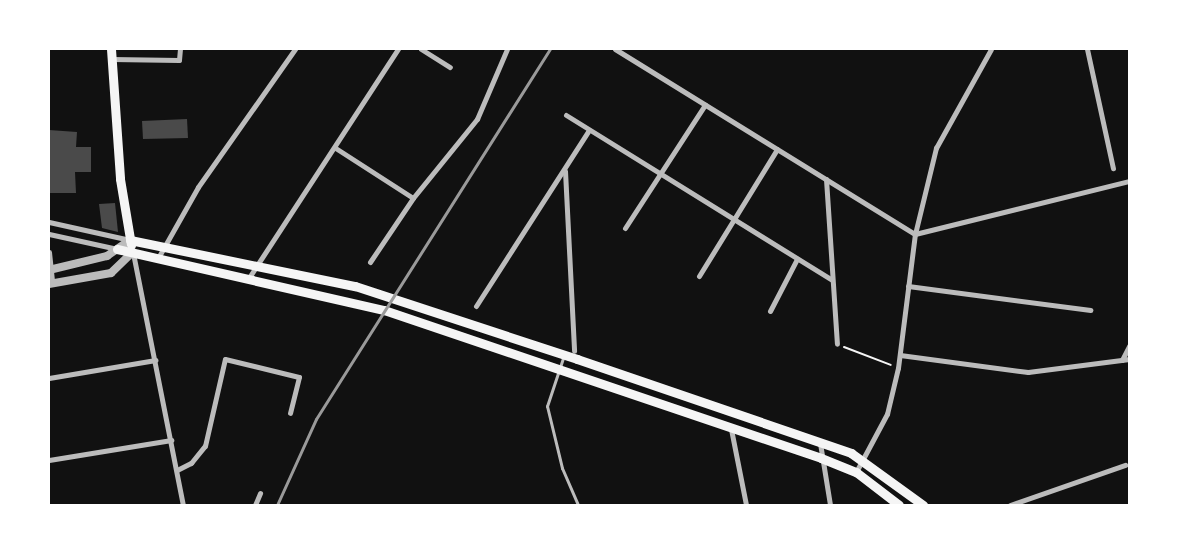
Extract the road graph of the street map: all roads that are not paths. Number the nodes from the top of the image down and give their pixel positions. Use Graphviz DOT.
graph roads {
  1 [pos="111,49"];
  2 [pos="180,49"];
  3 [pos="295,49"];
  4 [pos="398,49"];
  5 [pos="421,49"];
  6 [pos="507,49"];
  7 [pos="615,49"];
  8 [pos="992,49"];
  9 [pos="1087,49"];
  10 [pos="112,59"];
  11 [pos="450,67"];
  12 [pos="705,105"];
  13 [pos="566,115"];
  14 [pos="589,130"];
  15 [pos="337,150"];
  16 [pos="777,150"];
  17 [pos="1113,168"];
  18 [pos="565,171"];
  19 [pos="660,175"];
  20 [pos="826,179"];
  21 [pos="1129,180"];
  22 [pos="413,198"];
  23 [pos="733,220"];
  24 [pos="49,222"];
  25 [pos="625,228"];
  26 [pos="49,234"];
  27 [pos="915,234"];
  28 [pos="130,240"];
  29 [pos="164,247"];
  30 [pos="117,249"];
  31 [pos="49,252"];
  32 [pos="133,252"];
  33 [pos="158,258"];
  34 [pos="797,259"];
  35 [pos="370,262"];
  36 [pos="258,264"];
  37 [pos="49,270"];
  38 [pos="250,276"];
  39 [pos="699,276"];
  40 [pos="832,280"];
  41 [pos="50,283"];
  42 [pos="908,286"];
  43 [pos="476,306"];
  44 [pos="1090,310"];
  45 [pos="770,311"];
  46 [pos="446,315"];
  47 [pos="438,332"];
  48 [pos="837,344"];
  49 [pos="1129,346"];
  50 [pos="574,351"];
  51 [pos="564,354"];
  52 [pos="900,355"];
  53 [pos="1129,359"];
  54 [pos="155,360"];
  55 [pos="1122,360"];
  56 [pos="557,371"];
  57 [pos="49,378"];
  58 [pos="290,413"];
  59 [pos="731,429"];
  60 [pos="171,440"];
  61 [pos="820,443"];
  62 [pos="821,458"];
  63 [pos="862,459"];
  64 [pos="49,460"];
  65 [pos="1125,465"];
  66 [pos="177,470"];
  67 [pos="856,472"];
  68 [pos="260,493"];
  69 [pos="184,505"];
  70 [pos="255,505"];
  71 [pos="578,505"];
  72 [pos="746,505"];
  73 [pos="830,505"];
  74 [pos="899,505"];
  75 [pos="923,505"];
  76 [pos="1010,505"];
  1 -- 10 [label="main road"];
  2 -- 10 [label="street"];
  3 -- 29 [label="street"];
  4 -- 15 [label="street"];
  5 -- 11 [label="street"];
  6 -- 22 [label="street"];
  7 -- 12 [label="street"];
  8 -- 27 [label="street"];
  9 -- 17 [label="street"];
  10 -- 28 [label="main road"];
  12 -- 16 [label="street"];
  12 -- 19 [label="street"];
  13 -- 14 [label="street"];
  14 -- 18 [label="street"];
  14 -- 19 [label="street"];
  15 -- 22 [label="street"];
  15 -- 36 [label="street"];
  16 -- 20 [label="street"];
  16 -- 23 [label="street"];
  18 -- 43 [label="street"];
  18 -- 50 [label="street"];
  19 -- 23 [label="street"];
  19 -- 25 [label="street"];
  20 -- 27 [label="street"];
  20 -- 40 [label="street"];
  21 -- 27 [label="street"];
  22 -- 35 [label="street"];
  23 -- 34 [label="street"];
  23 -- 39 [label="street"];
  24 -- 28 [label="street"];
  26 -- 30 [label="street"];
  27 -- 42 [label="street"];
  28 -- 29 [label="main road"];
  28 -- 30 [label="street"];
  28 -- 32 [label="main road"];
  29 -- 33 [label="street"];
  29 -- 36 [label="main road"];
  30 -- 32 [label="main road"];
  30 -- 37 [label="street"];
  31 -- 37 [label="street"];
  32 -- 33 [label="main road"];
  32 -- 41 [label="street"];
  32 -- 54 [label="street"];
  33 -- 38 [label="main road"];
  34 -- 40 [label="street"];
  34 -- 45 [label="street"];
  36 -- 38 [label="street"];
  36 -- 46 [label="main road"];
  37 -- 41 [label="street"];
  38 -- 47 [label="main road"];
  40 -- 48 [label="street"];
  42 -- 44 [label="street"];
  42 -- 52 [label="street"];
  46 -- 47 [label="main road"];
  46 -- 51 [label="main road"];
  47 -- 56 [label="main road"];
  49 -- 55 [label="street"];
  51 -- 56 [label="lane"];
  51 -- 61 [label="main road"];
  52 -- 55 [label="street"];
  52 -- 63 [label="street"];
  53 -- 55 [label="street"];
  54 -- 57 [label="street"];
  54 -- 60 [label="street"];
  56 -- 59 [label="main road"];
  56 -- 71 [label="lane"];
  58 -- 66 [label="street"];
  59 -- 62 [label="main road"];
  59 -- 72 [label="street"];
  60 -- 64 [label="street"];
  60 -- 66 [label="street"];
  61 -- 62 [label="street"];
  61 -- 63 [label="main road"];
  62 -- 67 [label="main road"];
  62 -- 73 [label="street"];
  63 -- 67 [label="street"];
  63 -- 75 [label="main road"];
  65 -- 76 [label="street"];
  66 -- 69 [label="street"];
  67 -- 74 [label="main road"];
  68 -- 70 [label="street"];
}
